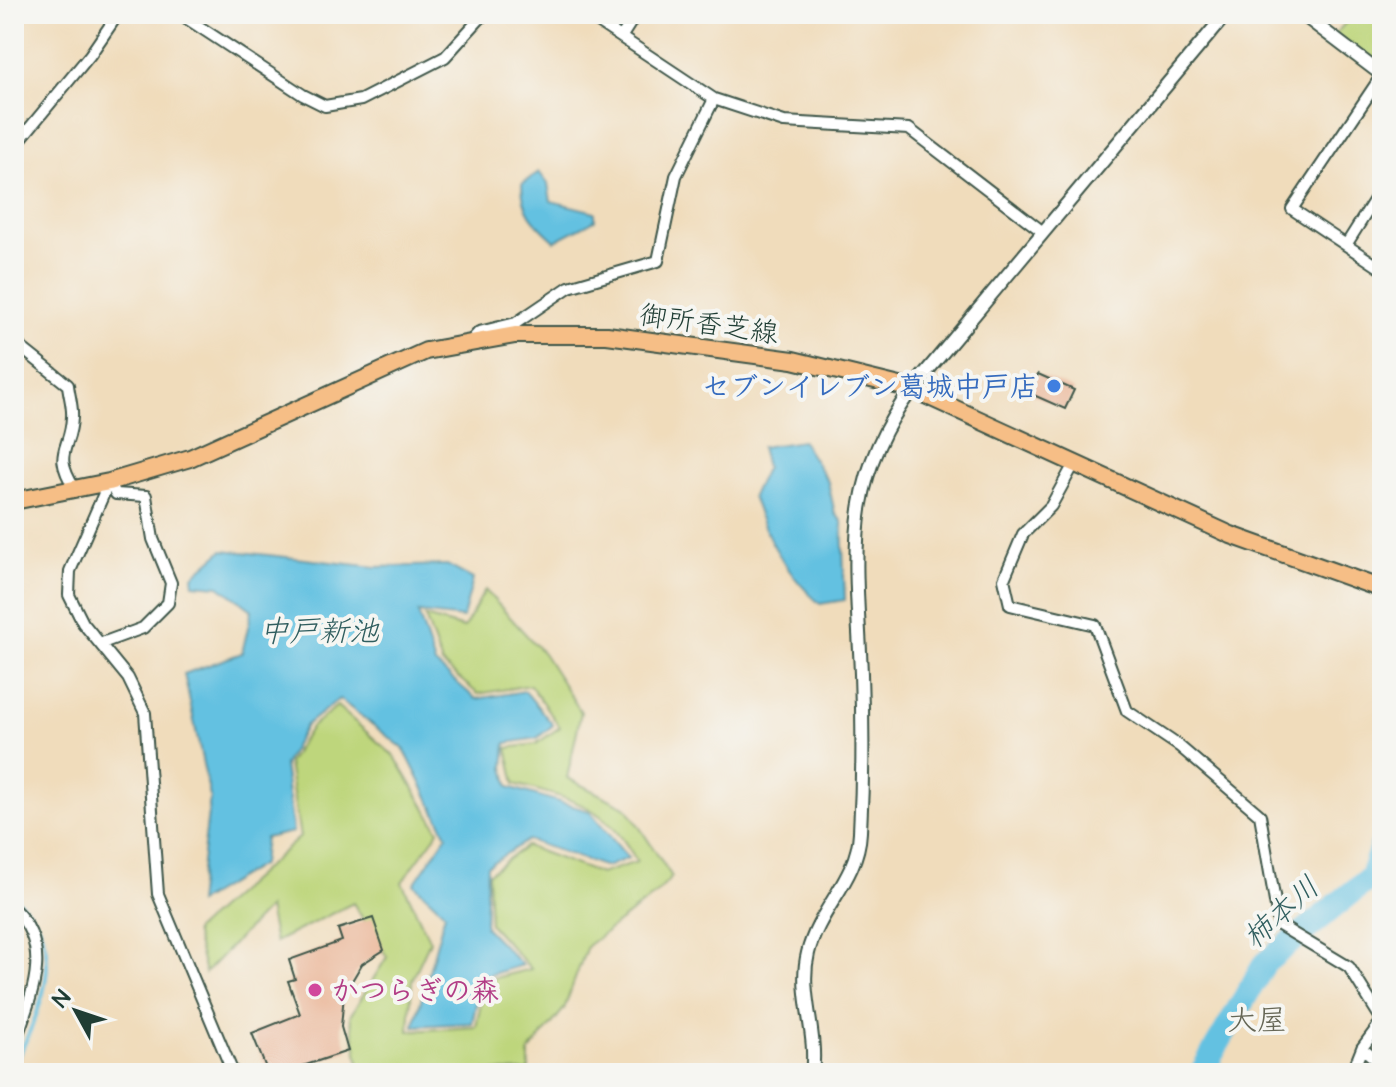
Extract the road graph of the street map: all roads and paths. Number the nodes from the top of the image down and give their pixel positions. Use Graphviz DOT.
graph roads {
  1 [pos="118,14"];
  2 [pos="180,14"];
  3 [pos="484,14"];
  4 [pos="586,14"];
  5 [pos="636,14"];
  6 [pos="1226,14"];
  7 [pos="1302,14"];
  8 [pos="622,36"];
  9 [pos="1382,75"];
  10 [pos="714,99"];
  11 [pos="14,147"];
  12 [pos="1382,188"];
  13 [pos="1043,232"];
  14 [pos="1346,245"];
  15 [pos="1382,269"];
  16 [pos="522,327"];
  17 [pos="14,342"];
  18 [pos="912,389"];
  19 [pos="1075,462"];
  20 [pos="109,482"];
  21 [pos="75,489"];
  22 [pos="14,501"];
  23 [pos="1382,589"];
  24 [pos="102,643"];
  25 [pos="14,909"];
  26 [pos="1382,1020"];
  27 [pos="14,1045"];
  28 [pos="1362,1048"];
  29 [pos="1382,1065"];
  30 [pos="233,1073"];
  31 [pos="812,1073"];
  32 [pos="1352,1073"];
  1 -- 11 [label="street"];
  2 -- 3 [label="street"];
  4 -- 8 [label="street"];
  5 -- 8 [label="street"];
  6 -- 13 [label="street"];
  7 -- 9 [label="street"];
  8 -- 10 [label="street"];
  9 -- 14 [label="street"];
  10 -- 13 [label="street"];
  10 -- 16 [label="street"];
  12 -- 14 [label="street"];
  13 -- 18 [label="street"];
  14 -- 15 [label="street"];
  16 -- 18 [label="main road, 御所香芝線"];
  16 -- 20 [label="main road, 御所香芝線"];
  17 -- 21 [label="street"];
  18 -- 19 [label="main road, 御所香芝線"];
  18 -- 31 [label="street"];
  19 -- 23 [label="main road, 御所香芝線"];
  19 -- 26 [label="street"];
  20 -- 21 [label="main road, 御所香芝線"];
  20 -- 24 [label="street"];
  20 -- 24 [label="street"];
  21 -- 22 [label="main road, 御所香芝線"];
  24 -- 30 [label="street"];
  25 -- 27 [label="street"];
  26 -- 28 [label="street"];
  28 -- 29 [label="street"];
  28 -- 32 [label="street"];
}
